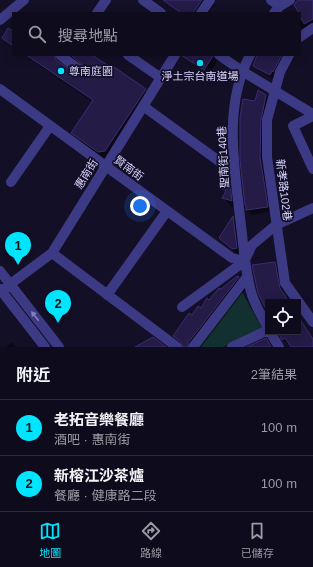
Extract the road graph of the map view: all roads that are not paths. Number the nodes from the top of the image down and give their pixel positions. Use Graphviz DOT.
graph roads {
  1 [pos="24,0"];
  2 [pos="106,0"];
  3 [pos="143,0"];
  4 [pos="210,0"];
  5 [pos="290,0"];
  6 [pos="275,6"];
  7 [pos="98,12"];
  8 [pos="160,12"];
  9 [pos="202,12"];
  10 [pos="1,18"];
  11 [pos="12,20"];
  12 [pos="313,28"];
  13 [pos="301,35"];
  14 [pos="61,56"];
  15 [pos="129,56"];
  16 [pos="174,56"];
  17 [pos="220,56"];
  18 [pos="250,56"];
  19 [pos="288,56"];
  20 [pos="80,70"];
  21 [pos="242,71"];
  22 [pos="161,78"];
  23 [pos="0,89"];
  24 [pos="275,91"];
  25 [pos="143,106"];
  26 [pos="313,115"];
  27 [pos="50,126"];
  28 [pos="106,166"];
  29 [pos="313,169"];
  30 [pos="234,172"];
  31 [pos="11,182"];
  32 [pos="313,208"];
  33 [pos="167,211"];
  34 [pos="276,225"];
  35 [pos="52,253"];
  36 [pos="245,261"];
  37 [pos="0,271"];
  38 [pos="247,277"];
  39 [pos="10,284"];
  40 [pos="1,290"];
  41 [pos="107,295"];
  42 [pos="182,307"];
  43 [pos="309,308"];
  44 [pos="265,322"];
  45 [pos="313,322"];
  46 [pos="265,332"];
  47 [pos="272,335"];
  48 [pos="45,347"];
  49 [pos="59,347"];
  50 [pos="177,347"];
  51 [pos="193,347"];
  52 [pos="232,347"];
  53 [pos="279,347"];
  1 -- 10 [label="street"];
  2 -- 7 [label="street"];
  3 -- 8 [label="street"];
  4 -- 9 [label="street"];
  5 -- 6 [label="street"];
  10 -- 11 [label="street"];
  12 -- 13 [label="street"];
  14 -- 20 [label="street"];
  15 -- 22 [label="street"];
  16 -- 22 [label="street, 惠南街"];
  17 -- 21 [label="street"];
  18 -- 21 [label="street, 聖南街140巷"];
  19 -- 24 [label="street, 新孝路102巷"];
  21 -- 24 [label="street"];
  21 -- 30 [label="street, 聖南街140巷"];
  22 -- 25 [label="street, 惠南街"];
  23 -- 27 [label="street, 賢南街"];
  24 -- 26 [label="street"];
  24 -- 34 [label="street, 新孝路102巷"];
  25 -- 28 [label="street, 惠南街"];
  25 -- 30 [label="street"];
  26 -- 29 [label="street"];
  27 -- 28 [label="street, 賢南街"];
  27 -- 31 [label="street"];
  28 -- 33 [label="street, 賢南街"];
  28 -- 35 [label="street, 惠南街"];
  30 -- 36 [label="street, 聖南街140巷"];
  32 -- 34 [label="street"];
  33 -- 36 [label="street, 賢南街"];
  33 -- 41 [label="street"];
  34 -- 36 [label="street"];
  34 -- 43 [label="street, 新孝路102巷"];
  35 -- 39 [label="street, 惠南街"];
  35 -- 41 [label="street"];
  36 -- 38 [label="street, 聖南街140巷"];
  36 -- 42 [label="street"];
  37 -- 39 [label="street"];
  38 -- 44 [label="street, 聖南街140巷"];
  38 -- 51 [label="street"];
  39 -- 40 [label="street, 惠南街"];
  49 -- 39 [label="street, one-way"];
  40 -- 48 [label="street"];
  41 -- 50 [label="street"];
  43 -- 45 [label="street, 新孝路102巷"];
  46 -- 52 [label="street"];
  47 -- 53 [label="street, 聖南街140巷"];
}
